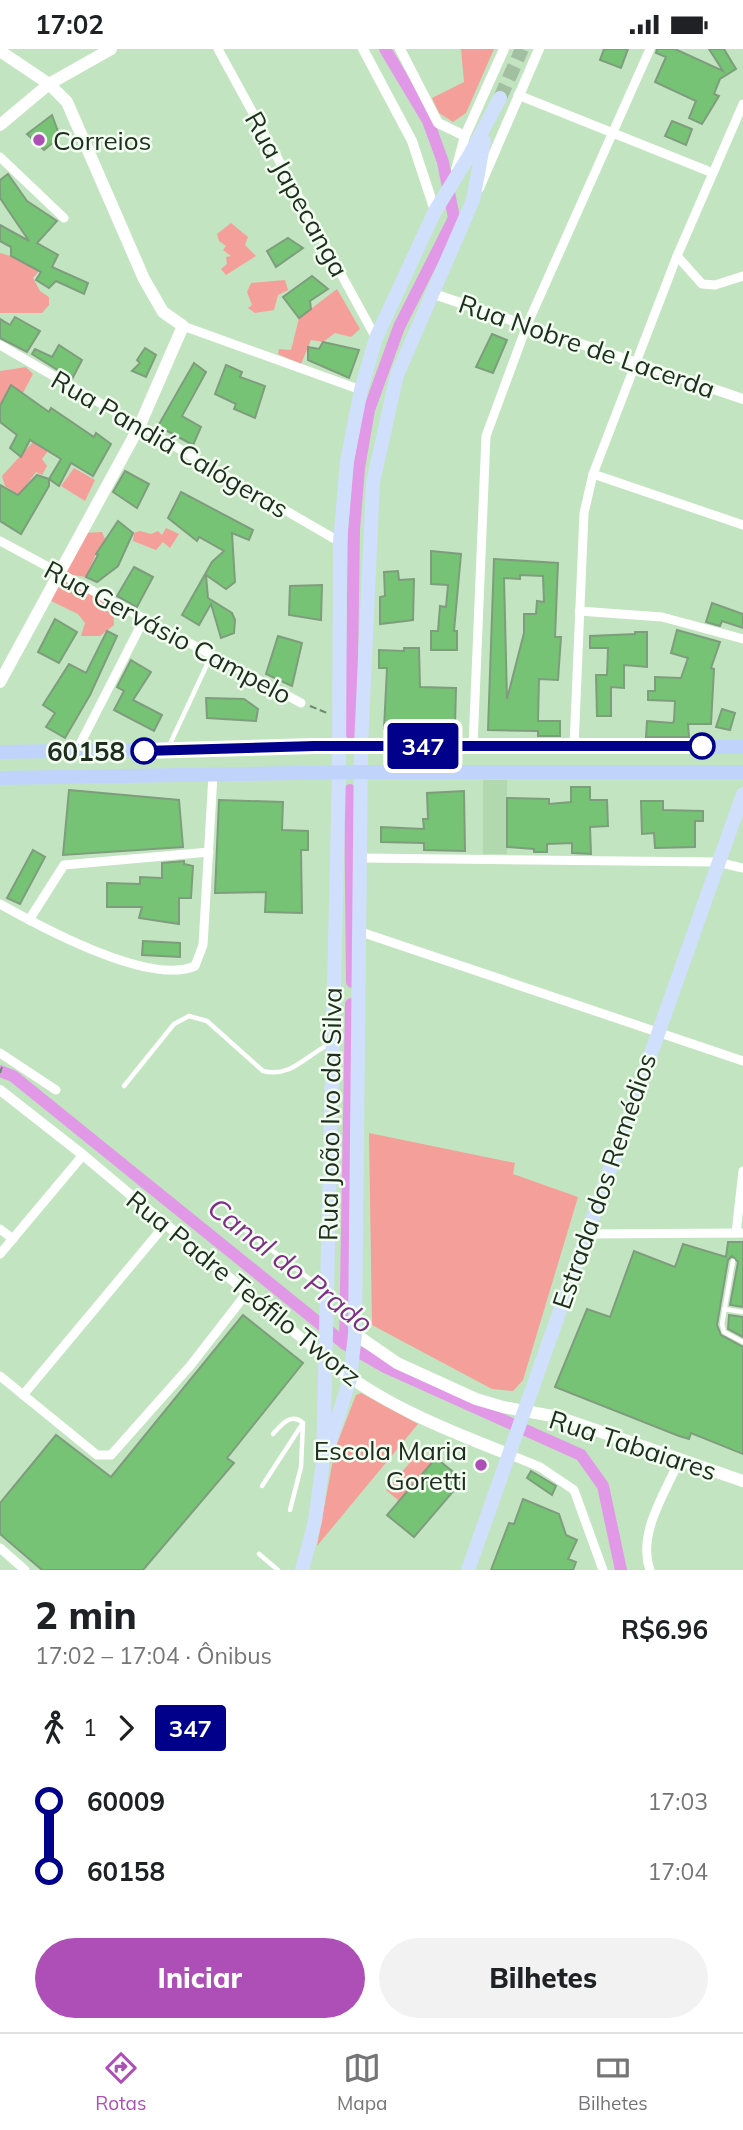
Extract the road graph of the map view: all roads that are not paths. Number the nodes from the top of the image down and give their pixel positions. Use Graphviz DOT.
graph roads {
  1 [pos="111,49"];
  2 [pos="218,49"];
  3 [pos="363,49"];
  4 [pos="400,49"];
  5 [pos="504,49"];
  6 [pos="539,49"];
  7 [pos="650,49"];
  8 [pos="0,51"];
  9 [pos="49,84"];
  10 [pos="518,95"];
  11 [pos="743,104"];
  12 [pos="1,121"];
  13 [pos="613,132"];
  14 [pos="465,136"];
  15 [pos="0,157"];
  16 [pos="713,173"];
  17 [pos="445,193"];
  18 [pos="473,200"];
  19 [pos="64,218"];
  20 [pos="677,256"];
  21 [pos="743,276"];
  22 [pos="432,293"];
  23 [pos="527,325"];
  24 [pos="183,326"];
  25 [pos="376,338"];
  26 [pos="0,345"];
  27 [pos="635,363"];
  28 [pos="361,390"];
  29 [pos="743,399"];
  30 [pos="139,427"];
  31 [pos="593,474"];
  32 [pos="743,525"];
  33 [pos="0,541"];
  34 [pos="340,542"];
  35 [pos="57,573"];
  36 [pos="579,611"];
  37 [pos="144,619"];
  38 [pos="743,639"];
  39 [pos="211,655"];
  40 [pos="0,682"];
  41 [pos="301,703"];
  42 [pos="338,746"];
  43 [pos="361,746"];
  44 [pos="472,746"];
  45 [pos="574,746"];
  46 [pos="743,747"];
  47 [pos="167,750"];
  48 [pos="0,752"];
  49 [pos="76,752"];
  50 [pos="339,772"];
  51 [pos="361,772"];
  52 [pos="743,772"];
  53 [pos="214,775"];
  54 [pos="0,778"];
  55 [pos="743,794"];
  56 [pos="209,852"];
  57 [pos="362,858"];
  58 [pos="717,862"];
  59 [pos="743,868"];
  60 [pos="0,904"];
  61 [pos="29,920"];
  62 [pos="361,932"];
  63 [pos="656,1034"];
  64 [pos="332,1044"];
  65 [pos="0,1053"];
  66 [pos="743,1061"];
  67 [pos="124,1086"];
  68 [pos="0,1090"];
  69 [pos="56,1090"];
  70 [pos="83,1155"];
  71 [pos="743,1171"];
  72 [pos="232,1220"];
  73 [pos="164,1226"];
  74 [pos="0,1229"];
  75 [pos="739,1233"];
  76 [pos="587,1234"];
  77 [pos="13,1238"];
  78 [pos="0,1254"];
  79 [pos="733,1261"];
  80 [pos="246,1294"];
  81 [pos="326,1298"];
  82 [pos="724,1309"];
  83 [pos="743,1313"];
  84 [pos="354,1339"];
  85 [pos="743,1342"];
  86 [pos="324,1357"];
  87 [pos="0,1376"];
  88 [pos="350,1379"];
  89 [pos="23,1395"];
  90 [pos="521,1416"];
  91 [pos="303,1423"];
  92 [pos="273,1434"];
  93 [pos="509,1449"];
  94 [pos="679,1461"];
  95 [pos="323,1462"];
  96 [pos="743,1481"];
  97 [pos="262,1486"];
  98 [pos="290,1510"];
  99 [pos="0,1548"];
  100 [pos="258,1554"];
  101 [pos="25,1570"];
  102 [pos="278,1570"];
  103 [pos="302,1570"];
  104 [pos="468,1570"];
  105 [pos="603,1570"];
  106 [pos="650,1570"];
  1 -- 9 [label="main road"];
  2 -- 25 [label="street, Rua Japecanga"];
  3 -- 17 [label="street"];
  4 -- 14 [label="street"];
  5 -- 14 [label="street, Rua João Ivo da Silva"];
  6 -- 10 [label="street, Rua João Ivo da Silva"];
  7 -- 13 [label="street"];
  8 -- 9 [label="main road"];
  9 -- 12 [label="main road"];
  9 -- 24 [label="main road"];
  10 -- 13 [label="street"];
  10 -- 18 [label="street, Rua João Ivo da Silva"];
  11 -- 16 [label="street"];
  13 -- 16 [label="street"];
  13 -- 23 [label="street"];
  14 -- 17 [label="street, Rua João Ivo da Silva"];
  15 -- 19 [label="street"];
  16 -- 20 [label="street"];
  17 -- 18 [label="main road, Rua João Ivo da Silva"];
  17 -- 25 [label="main road, Rua João Ivo da Silva"];
  18 -- 22 [label="main road, Rua João Ivo da Silva"];
  20 -- 21 [label="street"];
  20 -- 27 [label="street"];
  22 -- 23 [label="street, Rua Nobre de Lacerda"];
  22 -- 43 [label="main road, Rua João Ivo da Silva"];
  23 -- 27 [label="street, Rua Nobre de Lacerda"];
  23 -- 44 [label="street"];
  24 -- 28 [label="street"];
  24 -- 30 [label="main road"];
  25 -- 28 [label="main road, Rua João Ivo da Silva"];
  26 -- 30 [label="street, Rua Pandiá Calógeras"];
  27 -- 29 [label="street, Rua Nobre de Lacerda"];
  27 -- 31 [label="street"];
  28 -- 34 [label="main road, Rua João Ivo da Silva"];
  30 -- 34 [label="street, Rua Pandiá Calógeras"];
  30 -- 35 [label="main road"];
  31 -- 32 [label="street"];
  31 -- 36 [label="street"];
  33 -- 35 [label="street, Rua Gervásio Campelo"];
  34 -- 42 [label="main road, Rua João Ivo da Silva"];
  35 -- 37 [label="street, Rua Gervásio Campelo"];
  35 -- 40 [label="main road"];
  36 -- 38 [label="street"];
  36 -- 45 [label="street"];
  37 -- 39 [label="street, Rua Gervásio Campelo"];
  37 -- 49 [label="street"];
  39 -- 41 [label="street, Rua Gervásio Campelo"];
  39 -- 47 [label="lane"];
  42 -- 43 [label="highway"];
  42 -- 47 [label="highway"];
  42 -- 50 [label="main road, Rua João Ivo da Silva"];
  43 -- 44 [label="highway"];
  43 -- 51 [label="main road, Rua João Ivo da Silva"];
  44 -- 45 [label="highway"];
  45 -- 46 [label="highway"];
  47 -- 49 [label="highway"];
  48 -- 49 [label="highway"];
  50 -- 51 [label="highway"];
  50 -- 53 [label="highway"];
  50 -- 64 [label="main road, Rua João Ivo da Silva"];
  51 -- 52 [label="highway"];
  51 -- 57 [label="main road, Rua João Ivo da Silva"];
  53 -- 54 [label="highway"];
  53 -- 56 [label="street"];
  55 -- 58 [label="main road, Estrada dos Remédios"];
  56 -- 61 [label="street"];
  56 -- 61 [label="street"];
  57 -- 58 [label="street"];
  57 -- 62 [label="main road, Rua João Ivo da Silva"];
  58 -- 59 [label="street"];
  58 -- 63 [label="main road, Estrada dos Remédios"];
  60 -- 61 [label="street"];
  62 -- 63 [label="street"];
  62 -- 84 [label="main road, Rua João Ivo da Silva"];
  63 -- 66 [label="street"];
  63 -- 76 [label="main road, Estrada dos Remédios"];
  64 -- 67 [label="lane"];
  64 -- 81 [label="main road, Rua João Ivo da Silva"];
  65 -- 69 [label="street"];
  68 -- 70 [label="street, Rua Padre Teófilo Tworz"];
  70 -- 73 [label="street, Rua Padre Teófilo Tworz"];
  70 -- 77 [label="street"];
  71 -- 75 [label="street"];
  72 -- 81 [label="lane, Rua Padre Teófilo Tworz"];
  73 -- 80 [label="street, Rua Padre Teófilo Tworz"];
  73 -- 89 [label="street"];
  74 -- 77 [label="street"];
  75 -- 76 [label="street"];
  76 -- 90 [label="main road, Estrada dos Remédios"];
  77 -- 78 [label="street"];
  79 -- 82 [label="lane"];
  80 -- 86 [label="street, Rua Padre Teófilo Tworz"];
  80 -- 89 [label="street"];
  81 -- 86 [label="main road, Rua João Ivo da Silva"];
  82 -- 83 [label="lane"];
  82 -- 85 [label="lane"];
  84 -- 88 [label="main road, Rua João Ivo da Silva"];
  84 -- 90 [label="main road, Rua Padre Teófilo Tworz"];
  86 -- 88 [label="main road, Rua Padre Teófilo Tworz"];
  86 -- 95 [label="main road, Rua João Ivo da Silva"];
  87 -- 89 [label="street"];
  88 -- 93 [label="main road, Rua Padre Teófilo Tworz"];
  88 -- 95 [label="main road, Rua João Ivo da Silva"];
  90 -- 93 [label="main road, Estrada dos Remédios"];
  90 -- 94 [label="main road, Rua Tabaiares"];
  91 -- 92 [label="lane"];
  91 -- 97 [label="lane"];
  91 -- 98 [label="lane"];
  93 -- 104 [label="main road, Estrada dos Remédios"];
  93 -- 105 [label="street"];
  94 -- 96 [label="main road, Rua Tabaiares"];
  94 -- 106 [label="street"];
  95 -- 103 [label="main road"];
  99 -- 101 [label="street"];
  100 -- 102 [label="lane"];
}
